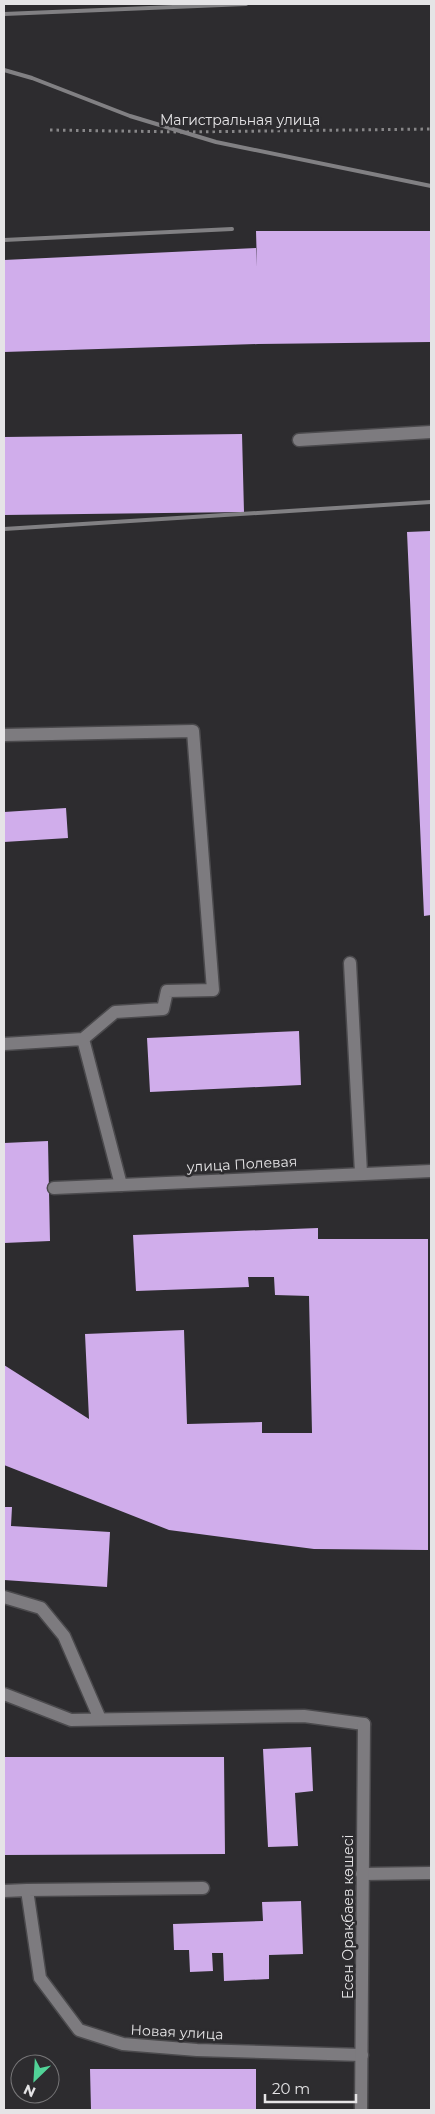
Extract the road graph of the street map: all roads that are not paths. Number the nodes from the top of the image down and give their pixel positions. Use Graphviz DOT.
graph roads {
  1 [pos="431,432"];
  2 [pos="299,440"];
  3 [pos="4,735"];
  4 [pos="350,963"];
  5 [pos="83,1039"];
  6 [pos="4,1044"];
  7 [pos="431,1171"];
  8 [pos="361,1173"];
  9 [pos="121,1185"];
  10 [pos="54,1188"];
  11 [pos="4,1597"];
  12 [pos="4,1694"];
  13 [pos="100,1719"];
  14 [pos="362,1874"];
  15 [pos="431,1874"];
  16 [pos="203,1888"];
  17 [pos="27,1890"];
  18 [pos="4,1891"];
  19 [pos="362,2055"];
  20 [pos="361,2110"];
  1 -- 2 [label="street"];
  3 -- 5 [label="street"];
  4 -- 8 [label="street"];
  5 -- 6 [label="street"];
  5 -- 9 [label="street"];
  7 -- 8 [label="street, улица Полевая"];
  8 -- 9 [label="street, улица Полевая"];
  9 -- 10 [label="street, улица Полевая"];
  11 -- 13 [label="street"];
  12 -- 13 [label="street"];
  13 -- 14 [label="street, Есен Орақбаев көшесі"];
  14 -- 15 [label="street"];
  14 -- 19 [label="street, Есен Орақбаев көшесі"];
  16 -- 17 [label="street"];
  17 -- 18 [label="street"];
  17 -- 19 [label="street, Новая улица"];
  19 -- 20 [label="street, Есен Орақбаев көшесі"];
}
